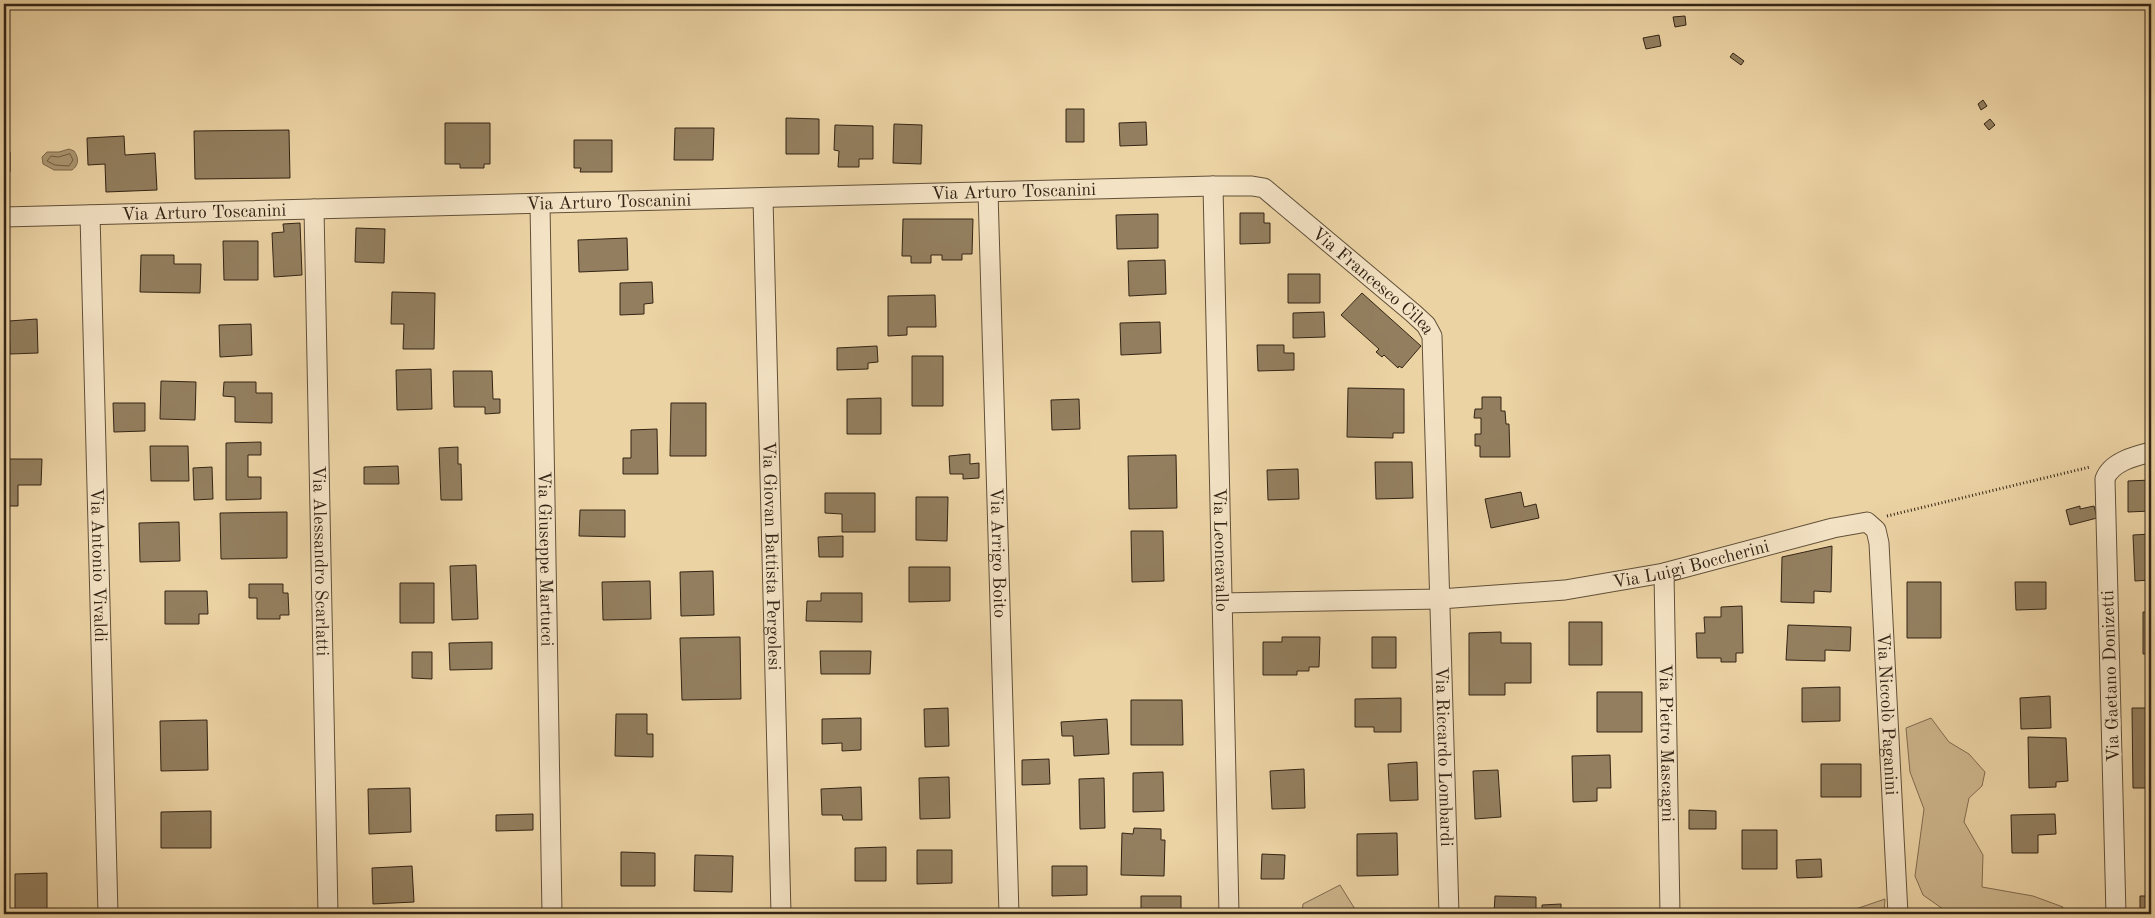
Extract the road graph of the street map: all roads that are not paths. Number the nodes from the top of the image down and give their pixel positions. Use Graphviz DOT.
graph roads {
  1 [pos="1213,186"];
  2 [pos="988,192"];
  3 [pos="763,198"];
  4 [pos="540,204"];
  5 [pos="314,209"];
  6 [pos="90,215"];
  7 [pos="4,217"];
  8 [pos="2144,454"];
  9 [pos="1863,522"];
  10 [pos="1664,572"];
  11 [pos="1440,599"];
  12 [pos="1222,603"];
  13 [pos="108,914"];
  14 [pos="328,914"];
  15 [pos="552,914"];
  16 [pos="781,914"];
  17 [pos="1009,914"];
  18 [pos="1229,914"];
  19 [pos="1449,914"];
  20 [pos="1670,914"];
  21 [pos="1898,914"];
  22 [pos="2116,914"];
  1 -- 2 [label="street, Via Arturo Toscanini"];
  1 -- 11 [label="street, Via Francesco Cilea"];
  1 -- 12 [label="street, Via Leoncavallo"];
  2 -- 3 [label="street, Via Arturo Toscanini"];
  2 -- 17 [label="street, Via Arrigo Boito"];
  3 -- 4 [label="street, Via Arturo Toscanini"];
  3 -- 16 [label="street, Via Giovan Battista Pergolesi"];
  4 -- 5 [label="street, Via Arturo Toscanini"];
  4 -- 15 [label="street, Via Giuseppe Martucci"];
  5 -- 6 [label="street, Via Arturo Toscanini"];
  5 -- 14 [label="street, Via Alessandro Scarlatti"];
  6 -- 7 [label="street, Via Arturo Toscanini"];
  6 -- 13 [label="street, Via Antonio Vivaldi"];
  8 -- 22 [label="street, Via Gaetano Donizetti"];
  9 -- 10 [label="street, Via Luigi Boccherini"];
  9 -- 21 [label="street, Via Niccolò Paganini"];
  10 -- 11 [label="street, Via Luigi Boccherini"];
  10 -- 20 [label="street, Via Pietro Mascagni"];
  11 -- 12 [label="street, Via Luigi Boccherini"];
  11 -- 19 [label="street, Via Riccardo Lombardi"];
  12 -- 18 [label="street, Via Leoncavallo"];
}
